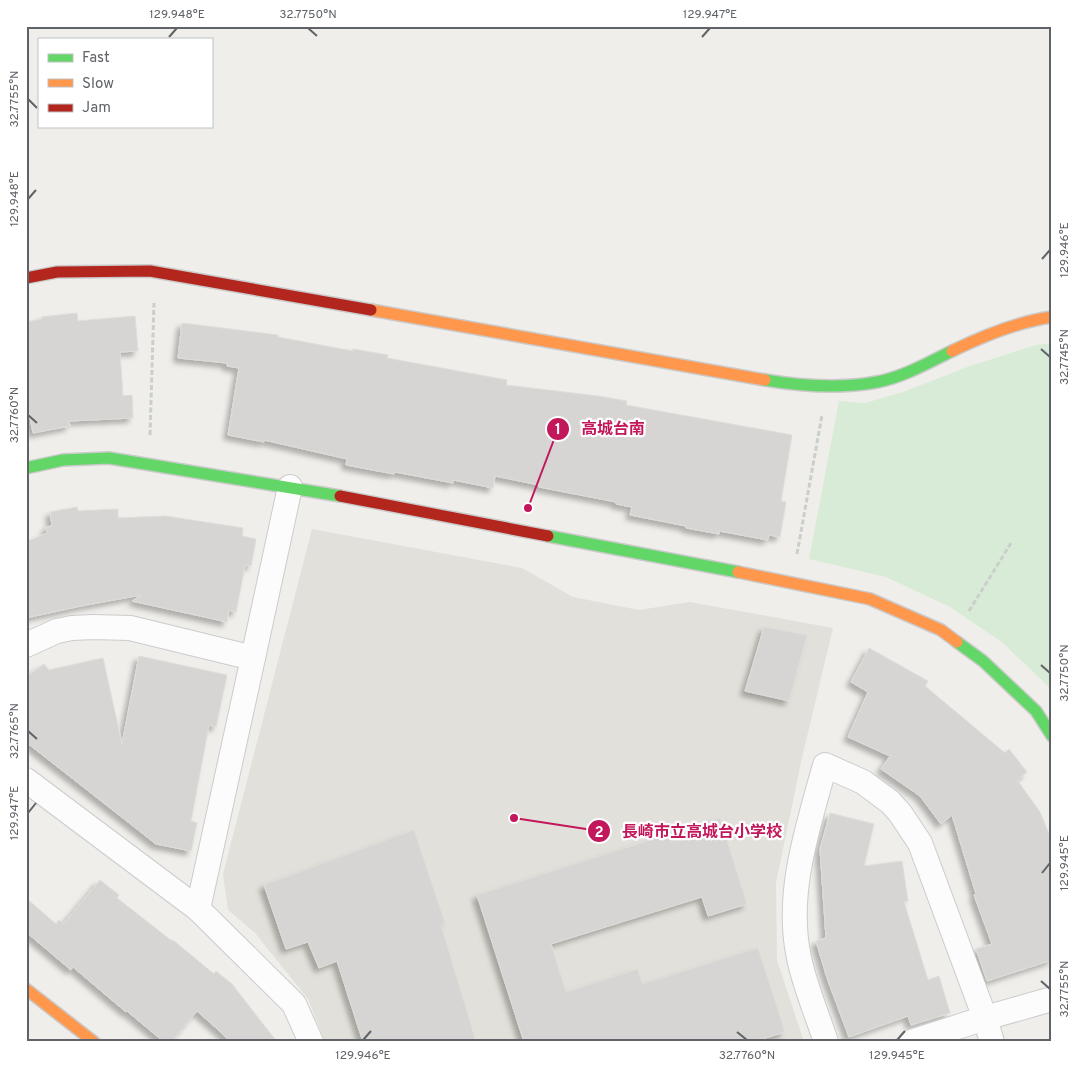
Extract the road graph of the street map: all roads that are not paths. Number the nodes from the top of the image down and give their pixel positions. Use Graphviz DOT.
graph roads {
  1 [pos="26,278"];
  2 [pos="1052,318"];
  3 [pos="26,468"];
  4 [pos="290,487"];
  5 [pos="26,645"];
  6 [pos="253,658"];
  7 [pos="1052,736"];
  8 [pos="26,780"];
  9 [pos="198,909"];
  10 [pos="26,989"];
  11 [pos="1052,999"];
  12 [pos="985,1018"];
  13 [pos="94,1042"];
  14 [pos="311,1042"];
  15 [pos="826,1042"];
  16 [pos="911,1042"];
  17 [pos="992,1042"];
  1 -- 2 [label="street"];
  3 -- 4 [label="street"];
  4 -- 6 [label="street"];
  4 -- 7 [label="street"];
  5 -- 6 [label="street"];
  6 -- 9 [label="street"];
  8 -- 9 [label="street"];
  9 -- 14 [label="street"];
  10 -- 13 [label="street"];
  11 -- 12 [label="street"];
  12 -- 15 [label="street"];
  12 -- 16 [label="street"];
  12 -- 17 [label="street"];
}
